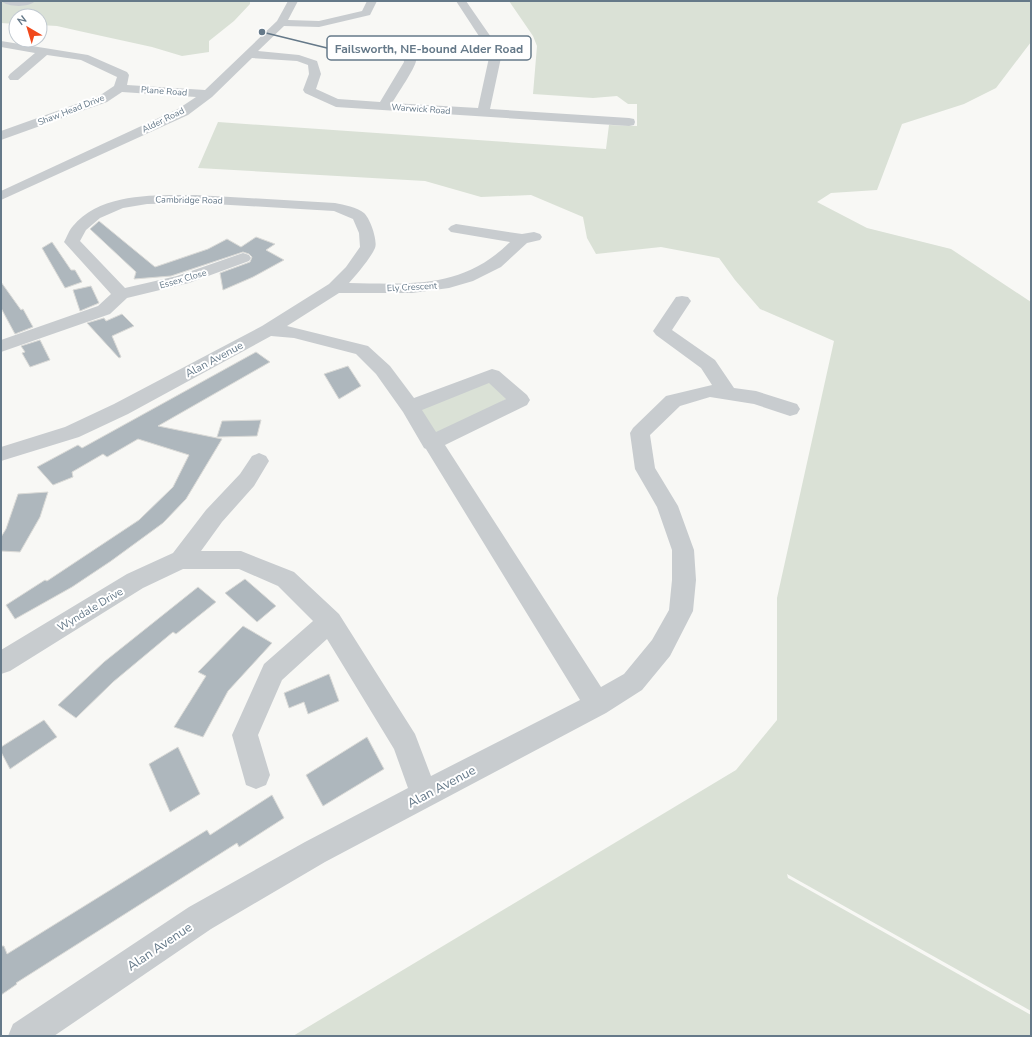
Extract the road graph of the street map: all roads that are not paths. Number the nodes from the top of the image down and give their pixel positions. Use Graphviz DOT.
graph roads {
  1 [pos="6,1"];
  2 [pos="30,1"];
  3 [pos="292,1"];
  4 [pos="372,1"];
  5 [pos="461,1"];
  6 [pos="281,23"];
  7 [pos="1,44"];
  8 [pos="402,45"];
  9 [pos="44,51"];
  10 [pos="249,54"];
  11 [pos="14,77"];
  12 [pos="120,88"];
  13 [pos="208,94"];
  14 [pos="384,106"];
  15 [pos="482,113"];
  16 [pos="629,122"];
  17 [pos="1,136"];
  18 [pos="1,196"];
  19 [pos="456,229"];
  20 [pos="243,258"];
  21 [pos="335,288"];
  22 [pos="121,294"];
  23 [pos="682,302"];
  24 [pos="268,330"];
  25 [pos="1,346"];
  26 [pos="728,394"];
  27 [pos="410,407"];
  28 [pos="790,409"];
  29 [pos="431,442"];
  30 [pos="1,454"];
  31 [pos="259,461"];
  32 [pos="181,560"];
  33 [pos="330,621"];
  34 [pos="1,663"];
  35 [pos="597,704"];
  36 [pos="256,775"];
  37 [pos="424,795"];
  38 [pos="25,1036"];
  1 -- 2 [label="street"];
  3 -- 6 [label="street, Alder Road"];
  4 -- 6 [label="street"];
  5 -- 15 [label="street"];
  6 -- 10 [label="street, Alder Road"];
  7 -- 9 [label="street"];
  8 -- 14 [label="street"];
  9 -- 11 [label="street"];
  9 -- 12 [label="street"];
  10 -- 13 [label="street, Alder Road"];
  10 -- 14 [label="street, Warwick Road"];
  12 -- 13 [label="street, Plane Road"];
  12 -- 17 [label="street, Shaw Head Drive"];
  13 -- 18 [label="street, Alder Road"];
  14 -- 15 [label="street, Warwick Road"];
  15 -- 16 [label="street, Warwick Road"];
  19 -- 21 [label="street, Ely Crescent"];
  20 -- 22 [label="street, Essex Close"];
  21 -- 22 [label="street, Cambridge Road"];
  21 -- 24 [label="street, Cambridge Road"];
  22 -- 25 [label="street"];
  23 -- 26 [label="street"];
  24 -- 27 [label="street"];
  24 -- 30 [label="street, Alan Avenue"];
  26 -- 28 [label="street"];
  26 -- 35 [label="street, Alan Avenue"];
  27 -- 29 [label="street"];
  27 -- 29 [label="street"];
  29 -- 35 [label="street"];
  31 -- 32 [label="street, Wyndale Drive"];
  32 -- 33 [label="street, Wyndale Drive"];
  32 -- 34 [label="street, Wyndale Drive"];
  33 -- 36 [label="street"];
  33 -- 37 [label="street, Wyndale Drive"];
  35 -- 37 [label="street, Alan Avenue"];
  37 -- 38 [label="street, Alan Avenue"];
}
